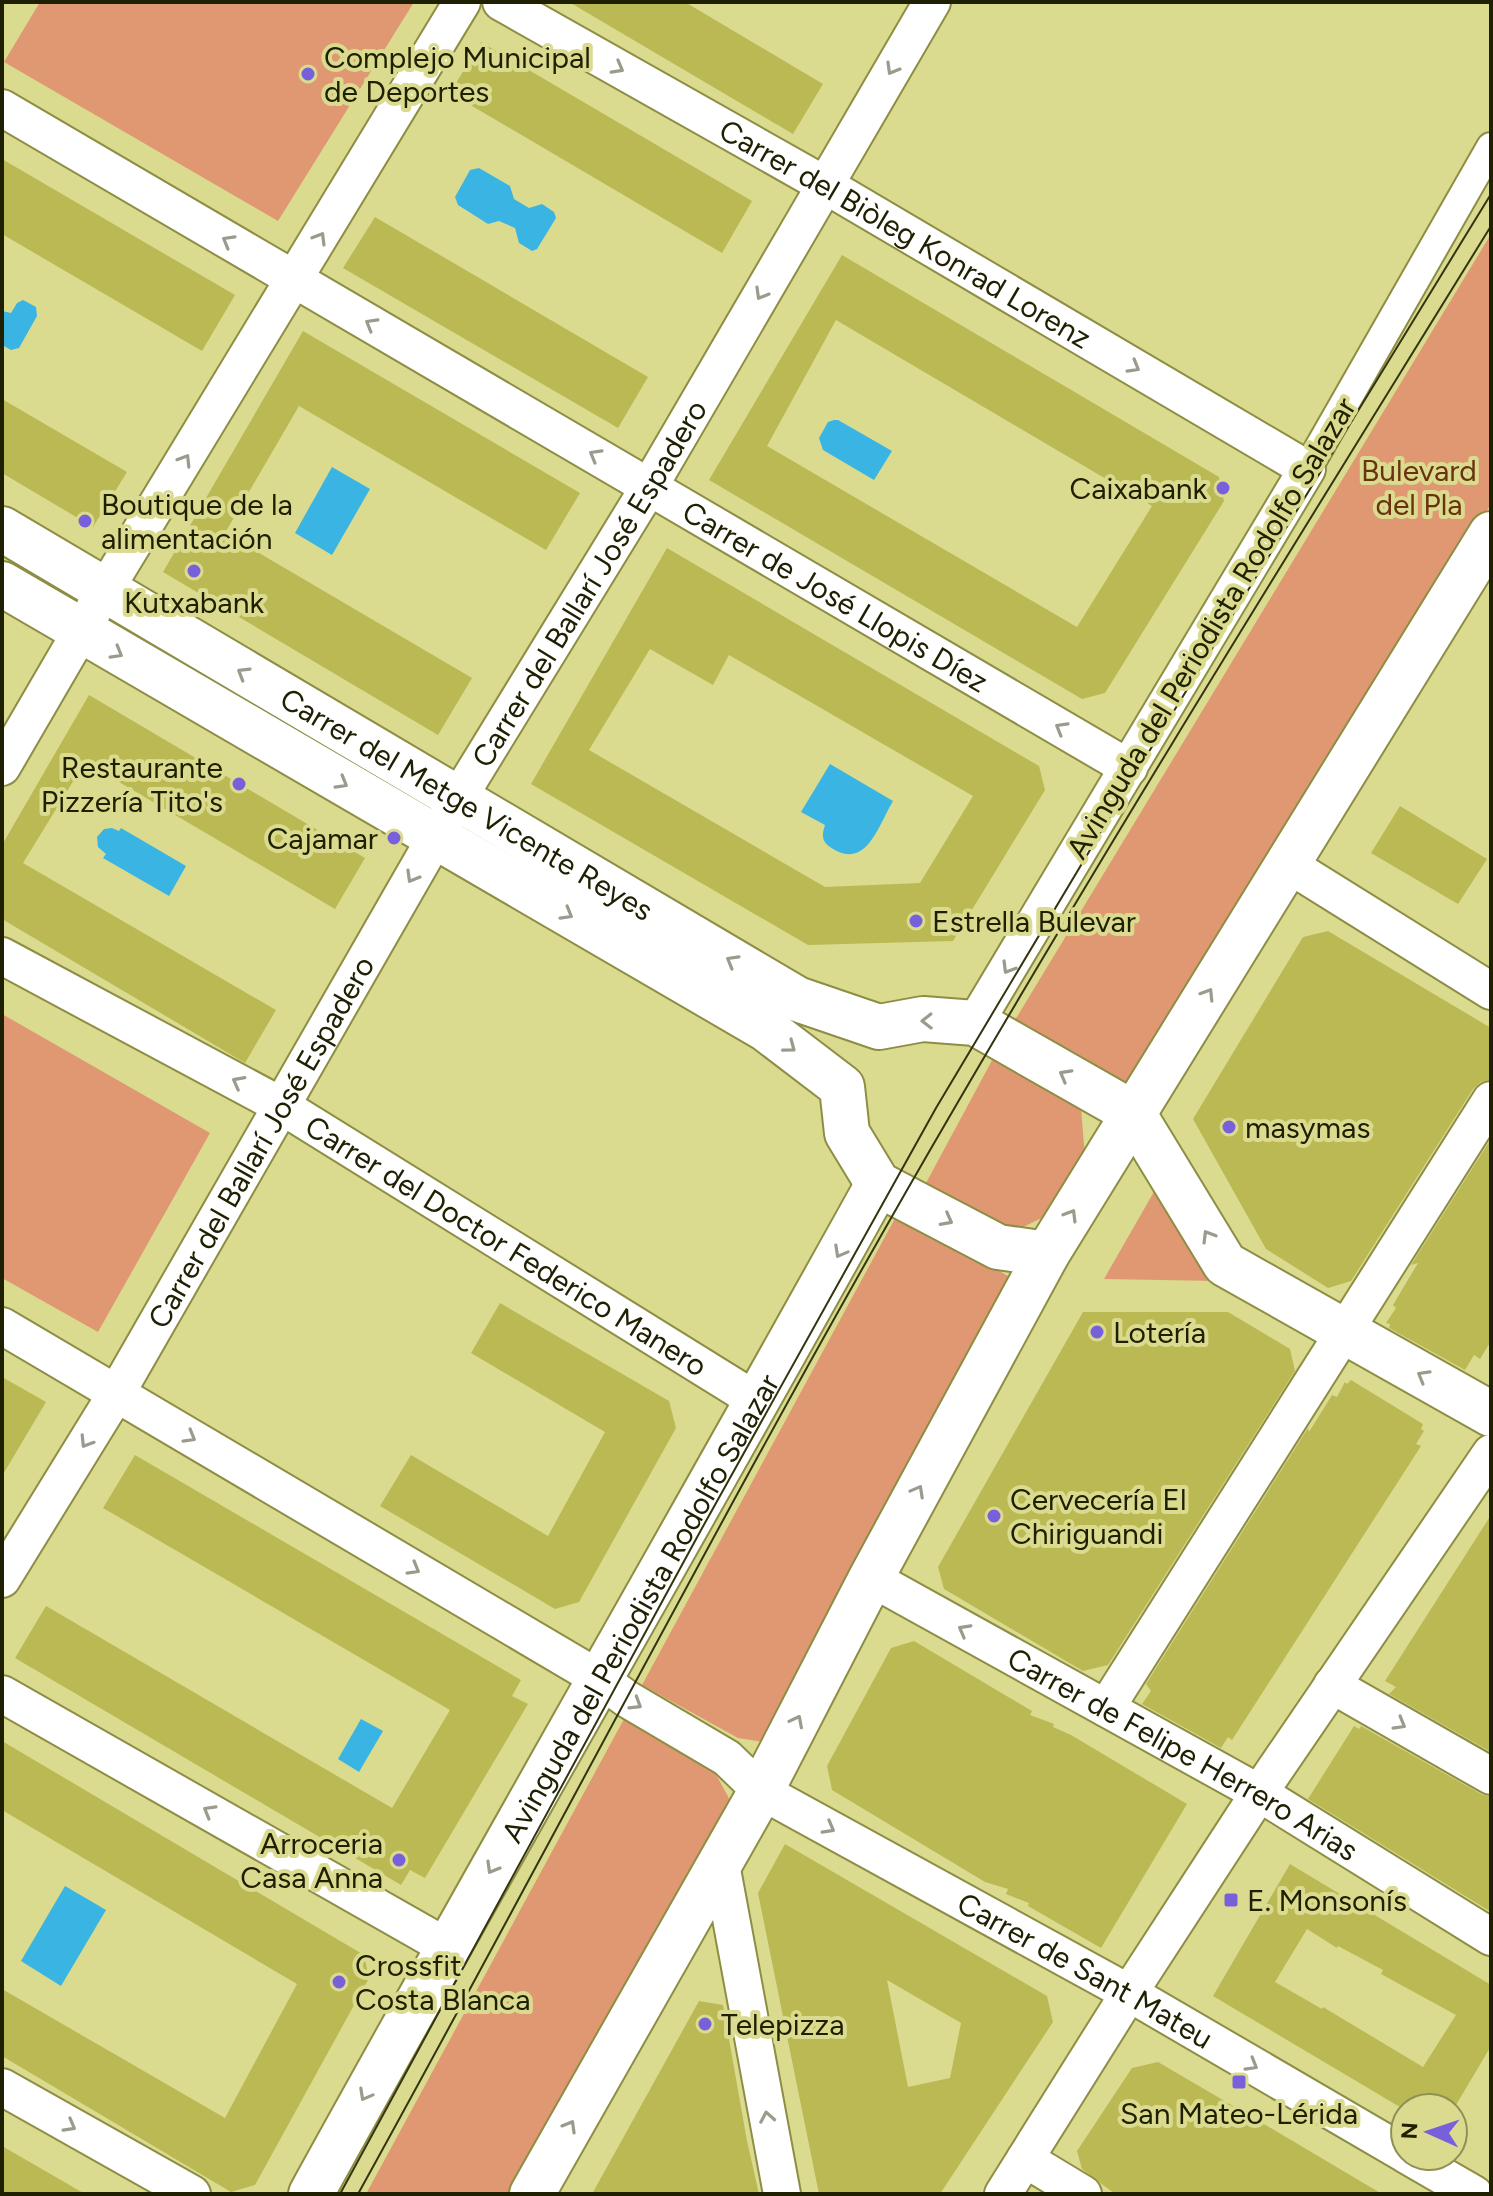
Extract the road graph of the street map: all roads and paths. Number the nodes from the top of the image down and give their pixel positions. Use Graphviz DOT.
graph roads {
  1 [pos="462,2"];
  2 [pos="501,2"];
  3 [pos="932,2"];
  4 [pos="2,108"];
  5 [pos="1491,147"];
  6 [pos="825,185"];
  7 [pos="295,280"];
  8 [pos="1307,469"];
  9 [pos="649,487"];
  10 [pos="2,529"];
  11 [pos="1491,534"];
  12 [pos="2,584"];
  13 [pos="105,590"];
  14 [pos="81,632"];
  15 [pos="2,767"];
  16 [pos="1129,768"];
  17 [pos="457,800"];
  18 [pos="435,837"];
  19 [pos="1289,865"];
  20 [pos="2,956"];
  21 [pos="1491,991"];
  22 [pos="975,1023"];
  23 [pos="879,1027"];
  24 [pos="842,1087"];
  25 [pos="1491,1100"];
  26 [pos="280,1105"];
  27 [pos="1133,1113"];
  28 [pos="878,1184"];
  29 [pos="1047,1254"];
  30 [pos="2,1326"];
  31 [pos="1345,1331"];
  32 [pos="116,1394"];
  33 [pos="757,1401"];
  34 [pos="1491,1414"];
  35 [pos="1491,1453"];
  36 [pos="871,1578"];
  37 [pos="2,1579"];
  38 [pos="600,1679"];
  39 [pos="1332,1685"];
  40 [pos="2,1694"];
  41 [pos="1106,1708"];
  42 [pos="1491,1776"];
  43 [pos="761,1791"];
  44 [pos="1259,1793"];
  45 [pos="721,1864"];
  46 [pos="1491,1937"];
  47 [pos="447,1947"];
  48 [pos="1129,1993"];
  49 [pos="2,2087"];
  50 [pos="1389,2145"];
  51 [pos="1025,2159"];
  52 [pos="1491,2167"];
  53 [pos="1437,2172"];
  54 [pos="192,2194"];
  55 [pos="311,2194"];
  56 [pos="532,2194"];
  57 [pos="782,2194"];
  58 [pos="1003,2194"];
  59 [pos="1083,2194"];
  60 [pos="1475,2194"];
  7 -- 1 [label="street, one-way"];
  2 -- 6 [label="street, Carrer del Biòleg Konrad Lorenz, one-way"];
  3 -- 6 [label="street, Carrer del Ballarí José Espadero, one-way"];
  7 -- 4 [label="street, Carrer de José Llopis Díez, one-way"];
  5 -- 8 [label="street, Avinguda del Periodista Rodolfo Salazar"];
  6 -- 8 [label="street, Carrer del Biòleg Konrad Lorenz, one-way"];
  6 -- 9 [label="street, Carrer del Ballarí José Espadero, one-way"];
  9 -- 7 [label="street, Carrer de José Llopis Díez, one-way"];
  13 -- 7 [label="street, one-way"];
  8 -- 16 [label="street, Avinguda del Periodista Rodolfo Salazar"];
  16 -- 9 [label="street, Carrer de José Llopis Díez, one-way"];
  9 -- 17 [label="street, Carrer del Ballarí José Espadero"];
  10 -- 13 [label="street, Carrer del Metge Vicente Reyes"];
  11 -- 19 [label="street"];
  12 -- 14 [label="street, Carrer del Metge Vicente Reyes"];
  13 -- 14 [label="street"];
  17 -- 13 [label="street, Carrer del Metge Vicente Reyes, one-way"];
  14 -- 15 [label="street"];
  14 -- 18 [label="street, Carrer del Metge Vicente Reyes, one-way"];
  16 -- 22 [label="street, Avinguda del Periodista Rodolfo Salazar, one-way"];
  17 -- 18 [label="street, Carrer del Ballarí José Espadero"];
  23 -- 17 [label="street, Carrer del Metge Vicente Reyes, one-way"];
  18 -- 24 [label="street, Carrer del Metge Vicente Reyes, one-way"];
  18 -- 26 [label="street, Carrer del Ballarí José Espadero, one-way"];
  19 -- 21 [label="street"];
  27 -- 19 [label="street, one-way"];
  26 -- 20 [label="street, Carrer del Doctor Federico Manero, one-way"];
  22 -- 23 [label="street, one-way"];
  27 -- 22 [label="street, one-way"];
  23 -- 24 [label="street"];
  24 -- 28 [label="street"];
  25 -- 31 [label="street"];
  26 -- 32 [label="street, Carrer del Ballarí José Espadero"];
  26 -- 33 [label="street, Carrer del Doctor Federico Manero"];
  29 -- 27 [label="street, one-way"];
  31 -- 27 [label="street, one-way"];
  28 -- 29 [label="street, one-way"];
  28 -- 33 [label="street, Avinguda del Periodista Rodolfo Salazar, one-way"];
  36 -- 29 [label="street, one-way"];
  30 -- 32 [label="street, Carrer de Sant Mateu"];
  34 -- 31 [label="street, one-way"];
  31 -- 41 [label="street"];
  32 -- 37 [label="street, Carrer del Ballarí José Espadero, one-way"];
  32 -- 38 [label="street, Carrer de Sant Mateu, one-way"];
  33 -- 38 [label="street, Avinguda del Periodista Rodolfo Salazar"];
  35 -- 39 [label="street"];
  41 -- 36 [label="street, Carrer de Felipe Herrero Arias, one-way"];
  43 -- 36 [label="street, one-way"];
  38 -- 43 [label="street, Carrer de Sant Mateu, one-way"];
  38 -- 47 [label="street, Avinguda del Periodista Rodolfo Salazar, one-way"];
  39 -- 42 [label="street, one-way"];
  39 -- 44 [label="street"];
  47 -- 40 [label="street, one-way"];
  41 -- 44 [label="street, Carrer de Felipe Herrero Arias"];
  43 -- 45 [label="street"];
  43 -- 48 [label="street, Carrer de Sant Mateu, one-way"];
  44 -- 46 [label="street, Carrer de Felipe Herrero Arias"];
  44 -- 48 [label="street"];
  56 -- 45 [label="street, one-way"];
  57 -- 45 [label="street, one-way"];
  47 -- 55 [label="street, Avinguda del Periodista Rodolfo Salazar, one-way"];
  48 -- 50 [label="street, Carrer de Sant Mateu, one-way"];
  48 -- 51 [label="street"];
  49 -- 54 [label="street, one-way"];
  51 -- 58 [label="street"];
  51 -- 59 [label="street"];
  52 -- 60 [label="street"];
  53 -- 60 [label="street, Carrer de Sant Mateu"];
}
